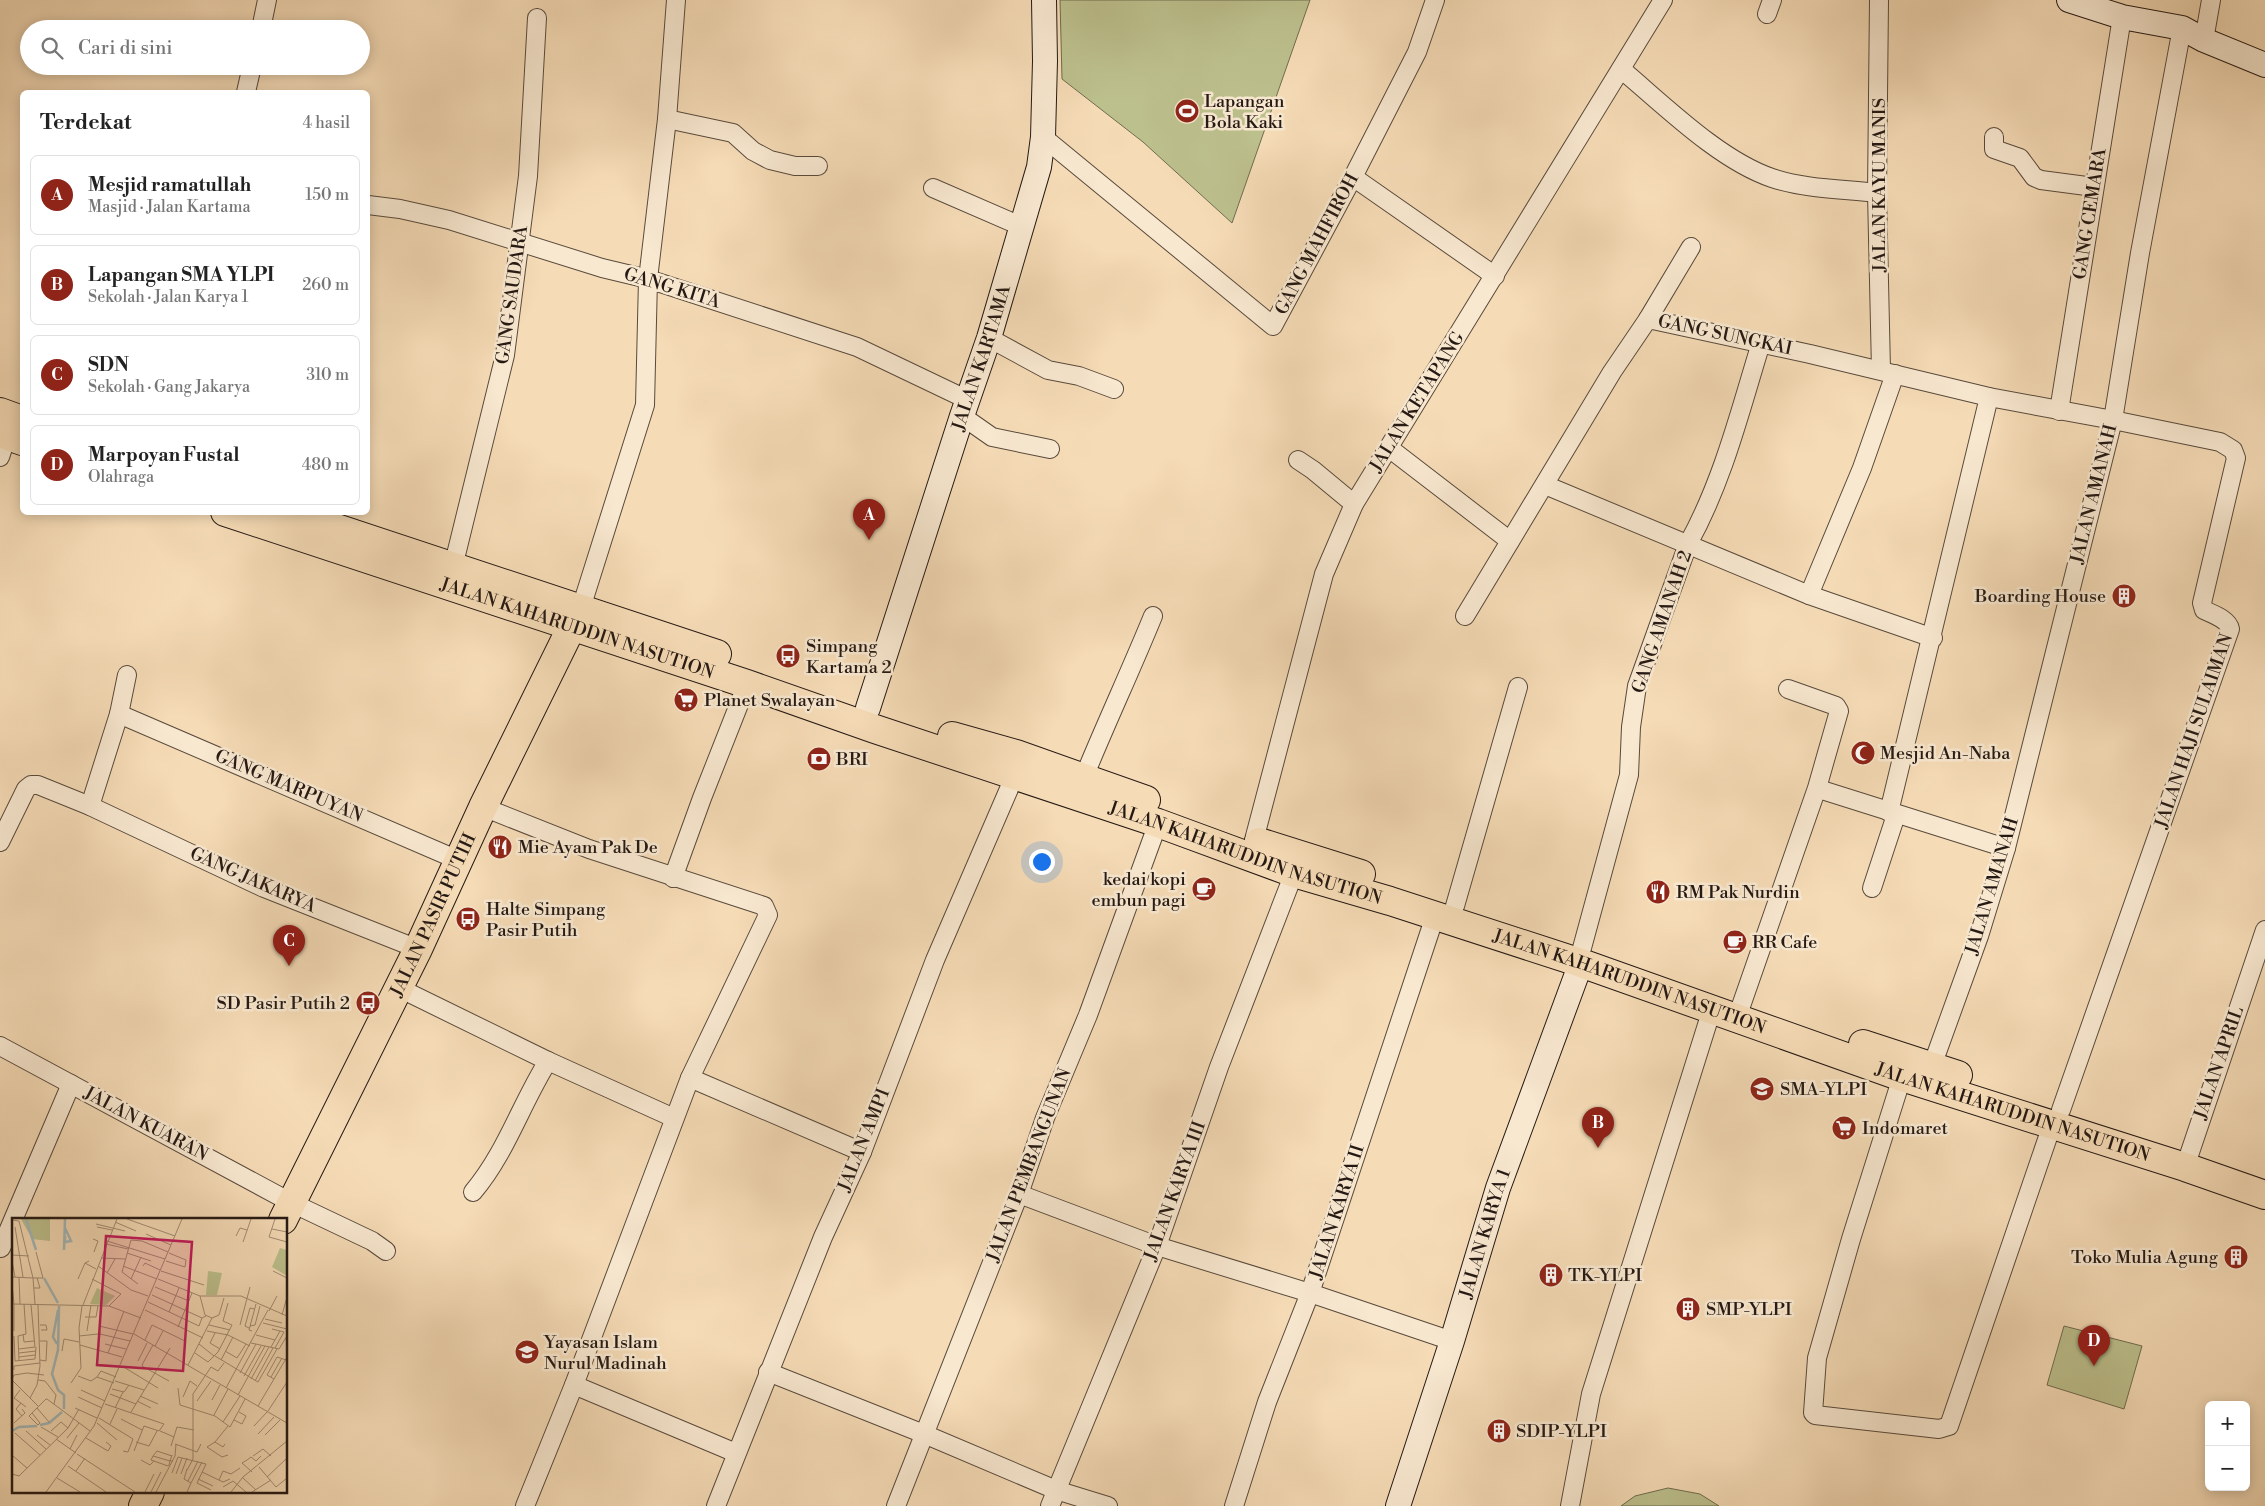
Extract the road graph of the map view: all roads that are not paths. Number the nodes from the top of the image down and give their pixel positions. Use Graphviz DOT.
graph roads {
  1 [pos="267,0"];
  2 [pos="676,0"];
  3 [pos="1044,0"];
  4 [pos="1435,0"];
  5 [pos="1663,0"];
  6 [pos="1880,0"];
  7 [pos="2069,0"];
  8 [pos="2211,0"];
  9 [pos="2122,17"];
  10 [pos="537,18"];
  11 [pos="263,20"];
  12 [pos="2182,28"];
  13 [pos="2204,40"];
  14 [pos="2265,64"];
  15 [pos="1621,69"];
  16 [pos="250,75"];
  17 [pos="246,90"];
  18 [pos="667,118"];
  19 [pos="1043,137"];
  20 [pos="1994,137"];
  21 [pos="818,166"];
  22 [pos="1354,177"];
  23 [pos="933,188"];
  24 [pos="2094,188"];
  25 [pos="1877,193"];
  26 [pos="370,205"];
  27 [pos="1023,226"];
  28 [pos="520,242"];
  29 [pos="1691,247"];
  30 [pos="1494,276"];
  31 [pos="648,279"];
  32 [pos="1648,319"];
  33 [pos="989,338"];
  34 [pos="1761,342"];
  35 [pos="1888,372"];
  36 [pos="1114,389"];
  37 [pos="1989,397"];
  38 [pos="965,408"];
  39 [pos="2059,411"];
  40 [pos="2113,420"];
  41 [pos="1389,448"];
  42 [pos="1050,449"];
  43 [pos="1298,460"];
  44 [pos="1545,485"];
  45 [pos="1354,504"];
  46 [pos="235,515"];
  47 [pos="301,515"];
  48 [pos="1510,541"];
  49 [pos="1688,544"];
  50 [pos="454,567"];
  51 [pos="1809,595"];
  52 [pos="1153,616"];
  53 [pos="1465,616"];
  54 [pos="576,617"];
  55 [pos="1933,638"];
  56 [pos="127,675"];
  57 [pos="747,684"];
  58 [pos="1518,687"];
  59 [pos="1788,689"];
  60 [pos="868,708"];
  61 [pos="119,714"];
  62 [pos="1015,775"];
  63 [pos="1084,777"];
  64 [pos="1821,790"];
  65 [pos="90,806"];
  66 [pos="483,807"];
  67 [pos="1893,814"];
  68 [pos="1158,823"];
  69 [pos="1254,840"];
  70 [pos="0,842"];
  71 [pos="2006,848"];
  72 [pos="458,860"];
  73 [pos="1294,874"];
  74 [pos="673,878"];
  75 [pos="1872,888"];
  76 [pos="1391,892"];
  77 [pos="1445,911"];
  78 [pos="2265,930"];
  79 [pos="418,949"];
  80 [pos="1582,955"];
  81 [pos="399,988"];
  82 [pos="1741,1006"];
  83 [pos="1712,1009"];
  84 [pos="0,1046"];
  85 [pos="548,1061"];
  86 [pos="1932,1066"];
  87 [pos="1902,1077"];
  88 [pos="690,1078"];
  89 [pos="71,1084"];
  90 [pos="674,1118"];
  91 [pos="2056,1118"];
  92 [pos="862,1152"];
  93 [pos="2186,1160"];
  94 [pos="2265,1178"];
  95 [pos="473,1192"];
  96 [pos="1019,1194"];
  97 [pos="2265,1195"];
  98 [pos="287,1211"];
  99 [pos="14,1218"];
  100 [pos="12,1222"];
  101 [pos="1157,1246"];
  102 [pos="1,1248"];
  103 [pos="386,1251"];
  104 [pos="1310,1293"];
  105 [pos="1452,1341"];
  106 [pos="768,1372"];
  107 [pos="574,1385"];
  108 [pos="924,1434"];
  109 [pos="736,1453"];
  110 [pos="149,1494"];
  111 [pos="1053,1498"];
  112 [pos="143,1506"];
  113 [pos="525,1506"];
  114 [pos="716,1506"];
  115 [pos="896,1506"];
  116 [pos="1108,1506"];
  117 [pos="1234,1506"];
  118 [pos="1398,1506"];
  119 [pos="1570,1506"];
  1 -- 11 [label="street"];
  2 -- 18 [label="street"];
  3 -- 19 [label="street, JALAN KARTAMA"];
  4 -- 22 [label="street, GANG MAHFIROH"];
  5 -- 15 [label="street, JALAN KETAPANG"];
  6 -- 25 [label="street, JALAN KAYU MANIS"];
  7 -- 9 [label="street"];
  8 -- 13 [label="street"];
  9 -- 12 [label="street"];
  9 -- 24 [label="street, GANG CEMARA"];
  10 -- 28 [label="street, GANG SAUDARA"];
  12 -- 13 [label="street"];
  12 -- 40 [label="street, JALAN AMANAH"];
  13 -- 14 [label="street"];
  15 -- 25 [label="street"];
  15 -- 30 [label="street, JALAN KETAPANG"];
  16 -- 17 [label="street"];
  18 -- 21 [label="street"];
  18 -- 31 [label="street"];
  19 -- 22 [label="street, GANG MAHFIROH"];
  19 -- 27 [label="street, JALAN KARTAMA"];
  20 -- 24 [label="street"];
  22 -- 30 [label="street"];
  23 -- 27 [label="street"];
  24 -- 39 [label="street, GANG CEMARA"];
  25 -- 35 [label="street, JALAN KAYU MANIS"];
  26 -- 28 [label="street, GANG KITA"];
  27 -- 33 [label="street, JALAN KARTAMA"];
  28 -- 31 [label="street, GANG KITA"];
  28 -- 50 [label="street, GANG SAUDARA"];
  29 -- 32 [label="street"];
  30 -- 41 [label="street, JALAN KETAPANG"];
  31 -- 38 [label="street, GANG KITA"];
  31 -- 54 [label="street"];
  32 -- 34 [label="street, GANG SUNGKAI"];
  32 -- 44 [label="street, GANG SUNGKAI"];
  33 -- 36 [label="street"];
  33 -- 38 [label="street, JALAN KARTAMA"];
  34 -- 35 [label="street, GANG SUNGKAI"];
  34 -- 49 [label="street, GANG AMANAH 2"];
  35 -- 37 [label="street, GANG SUNGKAI"];
  35 -- 51 [label="street"];
  37 -- 39 [label="street, GANG SUNGKAI"];
  37 -- 55 [label="street"];
  38 -- 42 [label="street, GANG KITA"];
  38 -- 60 [label="street, JALAN KARTAMA"];
  39 -- 40 [label="street, GANG SUNGKAI"];
  40 -- 71 [label="street, JALAN AMANAH"];
  40 -- 91 [label="street, JALAN HAJI SULAIMAN"];
  41 -- 45 [label="street, JALAN KETAPANG"];
  41 -- 48 [label="street"];
  43 -- 45 [label="street"];
  44 -- 48 [label="street, GANG SUNGKAI"];
  44 -- 49 [label="street"];
  45 -- 69 [label="street, JALAN KETAPANG"];
  46 -- 54 [label="highway, JALAN KAHARUDDIN NASUTION"];
  47 -- 50 [label="highway, JALAN KAHARUDDIN NASUTION"];
  48 -- 53 [label="street, GANG SUNGKAI"];
  49 -- 51 [label="street"];
  49 -- 80 [label="street, GANG AMANAH 2"];
  50 -- 54 [label="highway, JALAN KAHARUDDIN NASUTION"];
  51 -- 55 [label="street"];
  52 -- 63 [label="street"];
  54 -- 57 [label="highway, JALAN KAHARUDDIN NASUTION"];
  54 -- 60 [label="highway, JALAN KAHARUDDIN NASUTION"];
  54 -- 66 [label="highway, JALAN PASIR PUTIH"];
  55 -- 67 [label="street"];
  56 -- 61 [label="street"];
  57 -- 62 [label="highway, JALAN KAHARUDDIN NASUTION"];
  57 -- 74 [label="street"];
  58 -- 77 [label="street, JALAN KARYA II"];
  59 -- 64 [label="street"];
  60 -- 63 [label="highway, JALAN KAHARUDDIN NASUTION"];
  61 -- 65 [label="street"];
  61 -- 72 [label="street, GANG MARPUYAN"];
  62 -- 68 [label="highway, JALAN KAHARUDDIN NASUTION"];
  62 -- 92 [label="street, JALAN AMPI"];
  63 -- 69 [label="highway, JALAN KAHARUDDIN NASUTION"];
  64 -- 67 [label="street"];
  64 -- 82 [label="street"];
  65 -- 70 [label="street, GANG JAKARYA"];
  65 -- 79 [label="street, GANG JAKARYA"];
  66 -- 72 [label="highway, JALAN PASIR PUTIH"];
  66 -- 74 [label="street"];
  67 -- 71 [label="street"];
  67 -- 75 [label="street"];
  68 -- 73 [label="highway, JALAN KAHARUDDIN NASUTION"];
  68 -- 96 [label="street, JALAN PEMBANGUNAN"];
  69 -- 76 [label="highway, JALAN KAHARUDDIN NASUTION"];
  71 -- 86 [label="street, JALAN AMANAH"];
  72 -- 79 [label="highway, JALAN PASIR PUTIH"];
  73 -- 76 [label="highway, JALAN KAHARUDDIN NASUTION"];
  73 -- 101 [label="street, JALAN KARYA III"];
  74 -- 88 [label="street"];
  76 -- 77 [label="highway, JALAN KAHARUDDIN NASUTION"];
  77 -- 80 [label="highway, JALAN KAHARUDDIN NASUTION"];
  77 -- 104 [label="street, JALAN KARYA II"];
  78 -- 93 [label="street, JALAN APRIL"];
  79 -- 81 [label="highway, JALAN PASIR PUTIH"];
  80 -- 82 [label="highway, JALAN KAHARUDDIN NASUTION"];
  80 -- 83 [label="highway, JALAN KAHARUDDIN NASUTION"];
  80 -- 105 [label="street, JALAN KARYA 1"];
  81 -- 85 [label="street"];
  81 -- 98 [label="highway, JALAN PASIR PUTIH"];
  82 -- 86 [label="highway, JALAN KAHARUDDIN NASUTION"];
  83 -- 87 [label="highway, JALAN KAHARUDDIN NASUTION"];
  83 -- 119 [label="street"];
  84 -- 89 [label="street, JALAN KUARAN"];
  85 -- 90 [label="street"];
  85 -- 95 [label="street"];
  86 -- 91 [label="highway, JALAN KAHARUDDIN NASUTION"];
  87 -- 91 [label="highway, JALAN KAHARUDDIN NASUTION"];
  87 -- 91 [label="street"];
  88 -- 90 [label="street"];
  88 -- 92 [label="street"];
  89 -- 98 [label="street, JALAN KUARAN"];
  89 -- 99 [label="street"];
  90 -- 107 [label="street"];
  91 -- 93 [label="highway, JALAN KAHARUDDIN NASUTION"];
  92 -- 106 [label="street, JALAN AMPI"];
  93 -- 94 [label="highway, JALAN KAHARUDDIN NASUTION"];
  93 -- 97 [label="highway, JALAN KAHARUDDIN NASUTION"];
  96 -- 101 [label="street"];
  96 -- 108 [label="street, JALAN PEMBANGUNAN"];
  98 -- 103 [label="street, JALAN KUARAN"];
  100 -- 102 [label="street"];
  101 -- 104 [label="street"];
  101 -- 111 [label="street, JALAN KARYA III"];
  104 -- 105 [label="street"];
  104 -- 117 [label="street, JALAN KARYA II"];
  105 -- 118 [label="street, JALAN KARYA 1"];
  106 -- 108 [label="street"];
  106 -- 109 [label="street, JALAN AMPI"];
  107 -- 109 [label="street"];
  107 -- 113 [label="street"];
  108 -- 111 [label="street"];
  108 -- 115 [label="street, JALAN PEMBANGUNAN"];
  109 -- 114 [label="street, JALAN AMPI"];
  110 -- 112 [label="highway"];
  111 -- 116 [label="street"];
}
